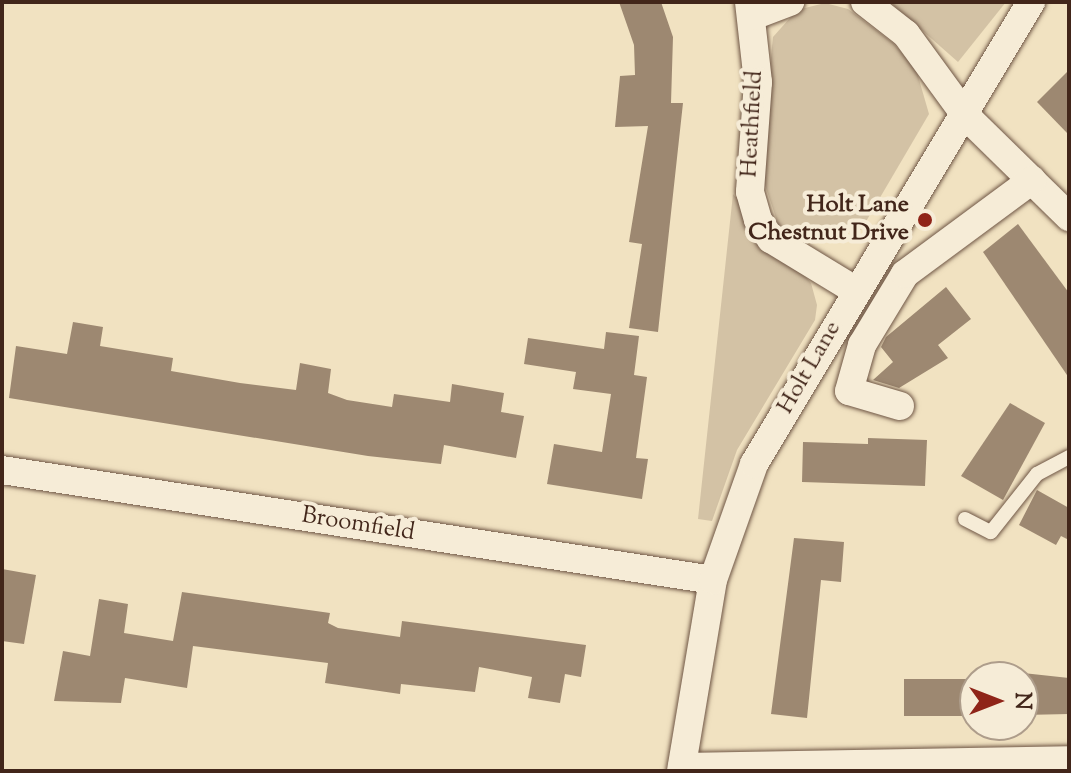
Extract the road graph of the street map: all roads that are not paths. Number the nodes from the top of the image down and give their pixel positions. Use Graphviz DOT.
graph roads {
  1 [pos="790,2"];
  2 [pos="865,2"];
  3 [pos="1031,2"];
  4 [pos="751,9"];
  5 [pos="965,115"];
  6 [pos="1032,180"];
  7 [pos="1069,217"];
  8 [pos="855,290"];
  9 [pos="900,406"];
  10 [pos="1069,457"];
  11 [pos="2,470"];
  12 [pos="965,519"];
  13 [pos="713,580"];
  14 [pos="1069,760"];
  15 [pos="681,769"];
  1 -- 4 [label="street"];
  2 -- 5 [label="street"];
  3 -- 5 [label="street, Holt Lane"];
  4 -- 8 [label="street, Heathfield"];
  5 -- 6 [label="street"];
  5 -- 8 [label="street, Holt Lane"];
  6 -- 7 [label="street"];
  6 -- 9 [label="street"];
  8 -- 13 [label="street, Holt Lane"];
  10 -- 12 [label="lane"];
  11 -- 13 [label="street, Broomfield"];
  13 -- 15 [label="street, Holt Lane"];
  14 -- 15 [label="street"];
}
